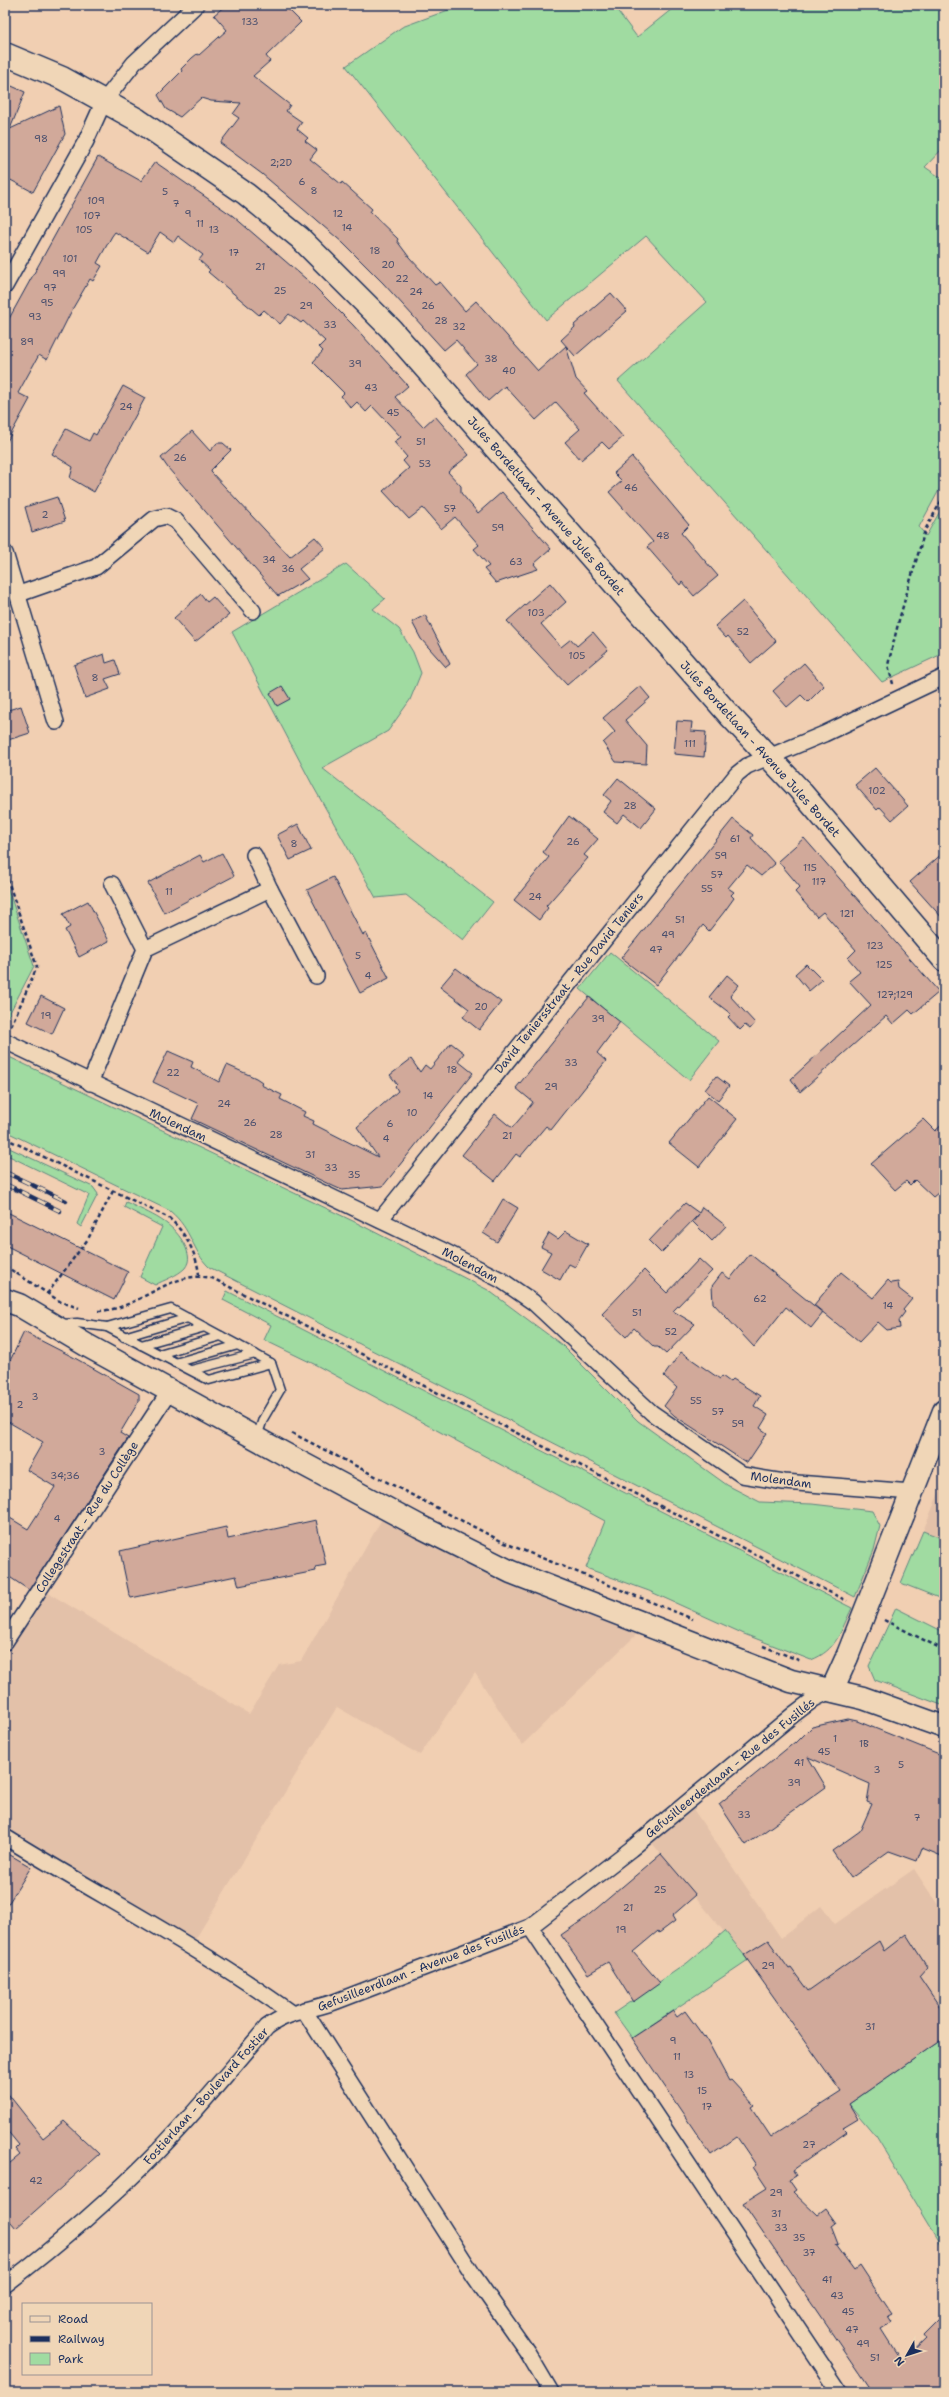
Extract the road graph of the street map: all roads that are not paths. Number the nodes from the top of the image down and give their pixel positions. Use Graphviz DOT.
graph roads {
  1 [pos="196,5"];
  2 [pos="5,54"];
  3 [pos="104,101"];
  4 [pos="5,286"];
  5 [pos="5,553"];
  6 [pos="19,594"];
  7 [pos="253,611"];
  8 [pos="944,677"];
  9 [pos="56,722"];
  10 [pos="767,757"];
  11 [pos="254,855"];
  12 [pos="112,884"];
  13 [pos="270,889"];
  14 [pos="145,949"];
  15 [pos="944,960"];
  16 [pos="316,976"];
  17 [pos="7,1037"];
  18 [pos="90,1083"];
  19 [pos="380,1220"];
  20 [pos="5,1300"];
  21 [pos="188,1318"];
  22 [pos="54,1324"];
  23 [pos="107,1327"];
  24 [pos="205,1327"];
  25 [pos="221,1336"];
  26 [pos="124,1337"];
  27 [pos="141,1345"];
  28 [pos="238,1345"];
  29 [pos="159,1354"];
  30 [pos="255,1354"];
  31 [pos="175,1363"];
  32 [pos="271,1363"];
  33 [pos="192,1370"];
  34 [pos="169,1392"];
  35 [pos="944,1411"];
  36 [pos="256,1438"];
  37 [pos="937,1447"];
  38 [pos="912,1492"];
  39 [pos="5,1642"];
  40 [pos="832,1690"];
  41 [pos="944,1727"];
  42 [pos="5,1837"];
  43 [pos="631,1849"];
  44 [pos="530,1927"];
  45 [pos="297,2012"];
  46 [pos="5,2285"];
  47 [pos="551,2392"];
  48 [pos="840,2392"];
  1 -- 3 [label="street"];
  2 -- 3 [label="street, Jules Bordetlaan - Avenue Jules Bordet"];
  3 -- 4 [label="street"];
  3 -- 10 [label="street, Jules Bordetlaan - Avenue Jules Bordet"];
  5 -- 6 [label="street"];
  6 -- 7 [label="street"];
  6 -- 9 [label="street"];
  8 -- 10 [label="street, David Teniersstraat - Rue David Teniers"];
  10 -- 15 [label="street, Jules Bordetlaan - Avenue Jules Bordet"];
  10 -- 19 [label="street, David Teniersstraat - Rue David Teniers"];
  11 -- 13 [label="street"];
  12 -- 14 [label="street"];
  13 -- 14 [label="street"];
  13 -- 16 [label="street"];
  14 -- 18 [label="street"];
  17 -- 18 [label="street, Molendam"];
  18 -- 19 [label="street, Molendam"];
  19 -- 38 [label="street, Molendam"];
  20 -- 22 [label="street"];
  21 -- 23 [label="lane"];
  21 -- 24 [label="lane"];
  21 -- 26 [label="lane"];
  22 -- 23 [label="lane"];
  22 -- 34 [label="street"];
  23 -- 26 [label="lane"];
  24 -- 25 [label="lane"];
  24 -- 27 [label="lane"];
  25 -- 28 [label="lane"];
  25 -- 29 [label="lane"];
  26 -- 27 [label="lane"];
  27 -- 29 [label="lane"];
  28 -- 30 [label="lane"];
  28 -- 31 [label="lane"];
  29 -- 31 [label="lane"];
  30 -- 32 [label="lane"];
  30 -- 33 [label="lane"];
  31 -- 33 [label="lane"];
  32 -- 33 [label="lane"];
  32 -- 36 [label="lane"];
  34 -- 36 [label="street"];
  34 -- 39 [label="street, Collegestraat - Rue du Collège"];
  35 -- 37 [label="street"];
  36 -- 40 [label="street"];
  37 -- 38 [label="street"];
  38 -- 40 [label="street, bridge"];
  40 -- 41 [label="street"];
  40 -- 43 [label="street, Gefusilleerdenlaan - Rue des Fusillés"];
  42 -- 45 [label="street"];
  43 -- 44 [label="street, Gefusilleerdlaan - Avenue des Fusillés"];
  44 -- 45 [label="street, Gefusilleerdlaan - Avenue des Fusillés"];
  44 -- 48 [label="street"];
  45 -- 46 [label="street, Fostierlaan - Boulevard Fostier"];
  45 -- 47 [label="street"];
}
